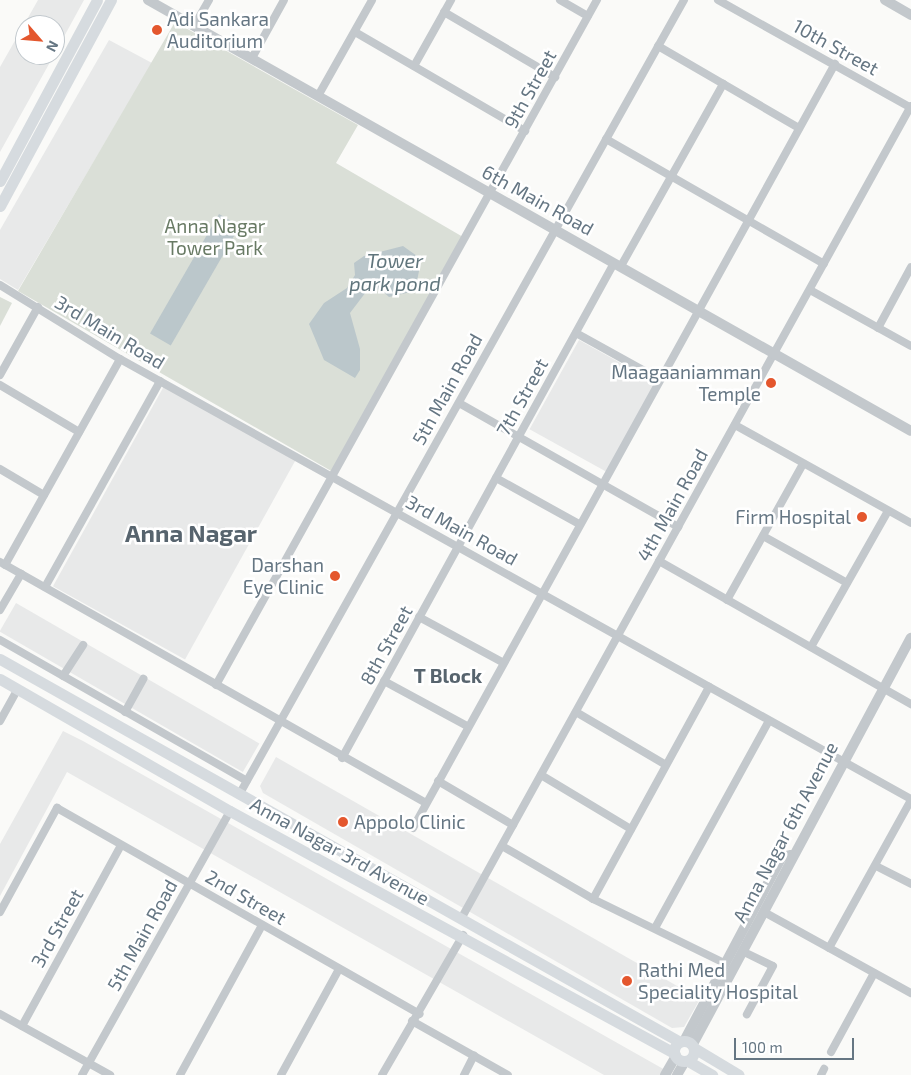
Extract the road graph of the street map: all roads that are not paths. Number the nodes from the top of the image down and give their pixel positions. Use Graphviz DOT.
graph roads {
  1 [pos="97,0"];
  2 [pos="111,0"];
  3 [pos="148,0"];
  4 [pos="209,0"];
  5 [pos="284,0"];
  6 [pos="372,0"];
  7 [pos="451,0"];
  8 [pos="560,0"];
  9 [pos="597,0"];
  10 [pos="684,0"];
  11 [pos="718,0"];
  12 [pos="885,0"];
  13 [pos="444,12"];
  14 [pos="911,15"];
  15 [pos="588,16"];
  16 [pos="194,26"];
  17 [pos="355,32"];
  18 [pos="658,46"];
  19 [pos="252,58"];
  20 [pos="835,64"];
  21 [pos="414,66"];
  22 [pos="555,77"];
  23 [pos="723,84"];
  24 [pos="318,96"];
  25 [pos="911,107"];
  26 [pos="799,128"];
  27 [pos="525,131"];
  28 [pos="606,139"];
  29 [pos="672,176"];
  30 [pos="0,181"];
  31 [pos="490,193"];
  32 [pos="0,206"];
  33 [pos="748,220"];
  34 [pos="555,230"];
  35 [pos="824,264"];
  36 [pos="618,265"];
  37 [pos="910,270"];
  38 [pos="0,285"];
  39 [pos="810,290"];
  40 [pos="38,307"];
  41 [pos="698,309"];
  42 [pos="878,328"];
  43 [pos="576,333"];
  44 [pos="911,346"];
  45 [pos="774,354"];
  46 [pos="120,358"];
  47 [pos="0,376"];
  48 [pos="659,379"];
  49 [pos="160,381"];
  50 [pos="0,385"];
  51 [pos="458,403"];
  52 [pos="735,425"];
  53 [pos="911,431"];
  54 [pos="79,432"];
  55 [pos="518,438"];
  56 [pos="803,464"];
  57 [pos="0,469"];
  58 [pos="332,477"];
  59 [pos="496,478"];
  60 [pos="602,483"];
  61 [pos="44,495"];
  62 [pos="888,511"];
  63 [pos="397,513"];
  64 [pos="911,523"];
  65 [pos="579,524"];
  66 [pos="678,527"];
  67 [pos="763,536"];
  68 [pos="458,547"];
  69 [pos="660,561"];
  70 [pos="2,563"];
  71 [pos="21,574"];
  72 [pos="847,583"];
  73 [pos="45,587"];
  74 [pos="541,592"];
  75 [pos="727,600"];
  76 [pos="0,610"];
  77 [pos="419,617"];
  78 [pos="618,636"];
  79 [pos="911,638"];
  80 [pos="0,640"];
  81 [pos="83,645"];
  82 [pos="811,647"];
  83 [pos="0,659"];
  84 [pos="502,662"];
  85 [pos="63,676"];
  86 [pos="0,679"];
  87 [pos="143,679"];
  88 [pos="384,681"];
  89 [pos="216,685"];
  90 [pos="708,687"];
  91 [pos="883,688"];
  92 [pos="18,689"];
  93 [pos="911,704"];
  94 [pos="125,712"];
  95 [pos="576,712"];
  96 [pos="0,721"];
  97 [pos="769,721"];
  98 [pos="280,722"];
  99 [pos="467,726"];
  100 [pos="342,758"];
  101 [pos="842,762"];
  102 [pos="666,765"];
  103 [pos="541,775"];
  104 [pos="247,781"];
  105 [pos="438,781"];
  106 [pos="239,795"];
  107 [pos="911,800"];
  108 [pos="426,803"];
  109 [pos="230,811"];
  110 [pos="513,826"];
  111 [pos="413,828"];
  112 [pos="631,829"];
  113 [pos="121,845"];
  114 [pos="502,846"];
  115 [pos="791,855"];
  116 [pos="876,866"];
  117 [pos="189,884"];
  118 [pos="911,884"];
  119 [pos="593,899"];
  120 [pos="0,912"];
  121 [pos="764,912"];
  122 [pos="461,919"];
  123 [pos="262,925"];
  124 [pos="655,928"];
  125 [pos="463,935"];
  126 [pos="829,948"];
  127 [pos="742,951"];
  128 [pos="724,963"];
  129 [pos="339,969"];
  130 [pos="874,973"];
  131 [pos="911,993"];
  132 [pos="0,1014"];
  133 [pos="419,1014"];
  134 [pos="747,1014"];
  135 [pos="412,1021"];
  136 [pos="22,1026"];
  137 [pos="688,1044"];
  138 [pos="831,1052"];
  139 [pos="474,1055"];
  140 [pos="681,1058"];
  141 [pos="89,1063"];
  142 [pos="82,1075"];
  143 [pos="110,1075"];
  144 [pos="180,1075"];
  145 [pos="281,1075"];
  146 [pos="382,1075"];
  147 [pos="464,1075"];
  148 [pos="508,1075"];
  149 [pos="665,1075"];
  150 [pos="677,1075"];
  151 [pos="712,1075"];
  152 [pos="739,1075"];
  1 -- 30 [label="main road"];
  2 -- 32 [label="main road"];
  3 -- 16 [label="street, 6th Main Road"];
  4 -- 16 [label="street"];
  5 -- 19 [label="street"];
  6 -- 17 [label="street"];
  7 -- 13 [label="street"];
  8 -- 15 [label="street"];
  9 -- 15 [label="street, 9th Street"];
  10 -- 18 [label="street, 5th Main Road"];
  11 -- 20 [label="street, 10th Street"];
  12 -- 14 [label="street"];
  13 -- 21 [label="street"];
  13 -- 22 [label="street"];
  15 -- 22 [label="street, 9th Street"];
  16 -- 19 [label="street, 6th Main Road"];
  17 -- 21 [label="street"];
  17 -- 24 [label="street"];
  18 -- 23 [label="street"];
  18 -- 28 [label="street, 5th Main Road"];
  19 -- 24 [label="street, 6th Main Road"];
  20 -- 25 [label="street, 10th Street"];
  20 -- 26 [label="street"];
  21 -- 27 [label="street"];
  22 -- 27 [label="street, 9th Street"];
  23 -- 26 [label="street"];
  23 -- 29 [label="street, 7th Street"];
  24 -- 31 [label="street, 6th Main Road"];
  25 -- 35 [label="street, 4th Main Road"];
  26 -- 33 [label="street"];
  27 -- 31 [label="street, 9th Street"];
  28 -- 29 [label="street"];
  28 -- 34 [label="street, 5th Main Road"];
  29 -- 33 [label="street"];
  29 -- 36 [label="street, 7th Street"];
  31 -- 34 [label="street, 6th Main Road"];
  31 -- 58 [label="street, 9th Street"];
  33 -- 35 [label="street"];
  33 -- 41 [label="street"];
  34 -- 36 [label="street, 6th Main Road"];
  34 -- 51 [label="street, 5th Main Road"];
  35 -- 39 [label="street, 4th Main Road"];
  36 -- 41 [label="street, 6th Main Road"];
  36 -- 43 [label="street, 7th Street"];
  37 -- 42 [label="street"];
  38 -- 40 [label="street, 3rd Main Road"];
  39 -- 42 [label="street"];
  39 -- 45 [label="street, 4th Main Road"];
  40 -- 46 [label="street, 3rd Main Road"];
  40 -- 47 [label="street"];
  41 -- 45 [label="street, 6th Main Road"];
  41 -- 48 [label="street"];
  42 -- 44 [label="street"];
  43 -- 48 [label="street"];
  43 -- 55 [label="street, 7th Street"];
  45 -- 52 [label="street, 4th Main Road"];
  45 -- 53 [label="street, 6th Main Road"];
  46 -- 49 [label="street, 3rd Main Road"];
  46 -- 54 [label="street"];
  48 -- 60 [label="street"];
  49 -- 58 [label="street, 3rd Main Road"];
  49 -- 73 [label="street"];
  50 -- 54 [label="street"];
  51 -- 55 [label="street"];
  51 -- 63 [label="street, 5th Main Road"];
  52 -- 56 [label="street"];
  52 -- 66 [label="street, 4th Main Road"];
  54 -- 61 [label="street"];
  55 -- 59 [label="street, 7th Street"];
  55 -- 60 [label="street"];
  56 -- 62 [label="street"];
  56 -- 67 [label="street"];
  57 -- 61 [label="street"];
  58 -- 63 [label="street, 3rd Main Road"];
  58 -- 89 [label="street"];
  59 -- 65 [label="street"];
  59 -- 68 [label="street, 7th Street"];
  60 -- 65 [label="street"];
  60 -- 66 [label="street"];
  61 -- 70 [label="street"];
  62 -- 64 [label="street"];
  62 -- 72 [label="street"];
  63 -- 68 [label="street, 3rd Main Road"];
  63 -- 98 [label="street, 5th Main Road"];
  65 -- 74 [label="street"];
  66 -- 69 [label="street, 4th Main Road"];
  67 -- 72 [label="street"];
  67 -- 75 [label="street"];
  68 -- 74 [label="street, 3rd Main Road"];
  68 -- 77 [label="street, 8th Street"];
  69 -- 75 [label="street"];
  69 -- 78 [label="street, 4th Main Road"];
  70 -- 71 [label="street"];
  71 -- 73 [label="street"];
  71 -- 76 [label="street"];
  72 -- 82 [label="street"];
  73 -- 89 [label="street"];
  74 -- 78 [label="street, 3rd Main Road"];
  74 -- 84 [label="street"];
  75 -- 82 [label="street"];
  77 -- 84 [label="street"];
  77 -- 88 [label="street, 8th Street"];
  78 -- 90 [label="street, 3rd Main Road"];
  78 -- 95 [label="street, 4th Main Road"];
  79 -- 91 [label="street, Anna Nagar 6th Avenue"];
  80 -- 85 [label="street"];
  81 -- 85 [label="street"];
  82 -- 91 [label="street"];
  83 -- 106 [label="main road, Anna Nagar 3rd Avenue"];
  84 -- 99 [label="street"];
  85 -- 94 [label="street"];
  86 -- 92 [label="main road, Anna Nagar 3rd Avenue"];
  87 -- 94 [label="street"];
  88 -- 99 [label="street"];
  88 -- 100 [label="street, 8th Street"];
  89 -- 98 [label="street"];
  90 -- 97 [label="street, 3rd Main Road"];
  90 -- 102 [label="street"];
  91 -- 93 [label="street"];
  91 -- 101 [label="street, Anna Nagar 6th Avenue"];
  92 -- 96 [label="street"];
  92 -- 109 [label="main road, Anna Nagar 3rd Avenue"];
  94 -- 104 [label="street"];
  95 -- 102 [label="street"];
  95 -- 103 [label="street, 4th Main Road"];
  97 -- 101 [label="street, 3rd Main Road"];
  97 -- 124 [label="street"];
  98 -- 100 [label="street"];
  98 -- 104 [label="street, 5th Main Road"];
  99 -- 105 [label="street"];
  100 -- 108 [label="street"];
  101 -- 107 [label="street, 3rd Main Road"];
  101 -- 115 [label="street, Anna Nagar 6th Avenue"];
  102 -- 112 [label="street"];
  103 -- 110 [label="street, 4th Main Road"];
  103 -- 112 [label="street"];
  104 -- 106 [label="street, 5th Main Road"];
  105 -- 108 [label="street"];
  105 -- 110 [label="street"];
  106 -- 122 [label="main road, Anna Nagar 3rd Avenue"];
  107 -- 116 [label="street"];
  108 -- 111 [label="street"];
  109 -- 117 [label="street, 5th Main Road"];
  109 -- 125 [label="main road, Anna Nagar 3rd Avenue"];
  110 -- 114 [label="street, 4th Main Road"];
  112 -- 119 [label="street"];
  113 -- 117 [label="street, 2nd Street"];
  113 -- 120 [label="street, 2nd Street"];
  113 -- 136 [label="street, 3rd Street"];
  114 -- 119 [label="street"];
  114 -- 122 [label="street, 4th Main Road"];
  115 -- 121 [label="street, Anna Nagar 6th Avenue"];
  115 -- 128 [label="street"];
  116 -- 118 [label="street"];
  116 -- 126 [label="street"];
  117 -- 123 [label="street, 2nd Street"];
  117 -- 141 [label="street, 5th Main Road"];
  119 -- 124 [label="street"];
  121 -- 126 [label="street"];
  121 -- 127 [label="street, Anna Nagar 6th Avenue"];
  122 -- 137 [label="main road, Anna Nagar 3rd Avenue"];
  123 -- 129 [label="street, 2nd Street"];
  123 -- 144 [label="street"];
  124 -- 128 [label="street"];
  125 -- 133 [label="street"];
  125 -- 140 [label="main road, Anna Nagar 3rd Avenue"];
  126 -- 130 [label="street"];
  127 -- 134 [label="street"];
  127 -- 137 [label="street, Anna Nagar 6th Avenue"];
  128 -- 137 [label="street"];
  129 -- 133 [label="street, 2nd Street"];
  129 -- 145 [label="street"];
  130 -- 131 [label="street"];
  130 -- 138 [label="street"];
  132 -- 136 [label="street"];
  133 -- 135 [label="street"];
  135 -- 139 [label="street"];
  135 -- 146 [label="street"];
  136 -- 141 [label="street"];
  137 -- 140 [label="main road"];
  137 -- 140 [label="main road"];
  137 -- 152 [label="main road, Anna Nagar 3rd Avenue"];
  139 -- 147 [label="street"];
  139 -- 148 [label="street"];
  140 -- 149 [label="street"];
  140 -- 150 [label="street"];
  140 -- 151 [label="main road, Anna Nagar 3rd Avenue"];
  141 -- 142 [label="street, 5th Main Road"];
  141 -- 143 [label="street"];
}
